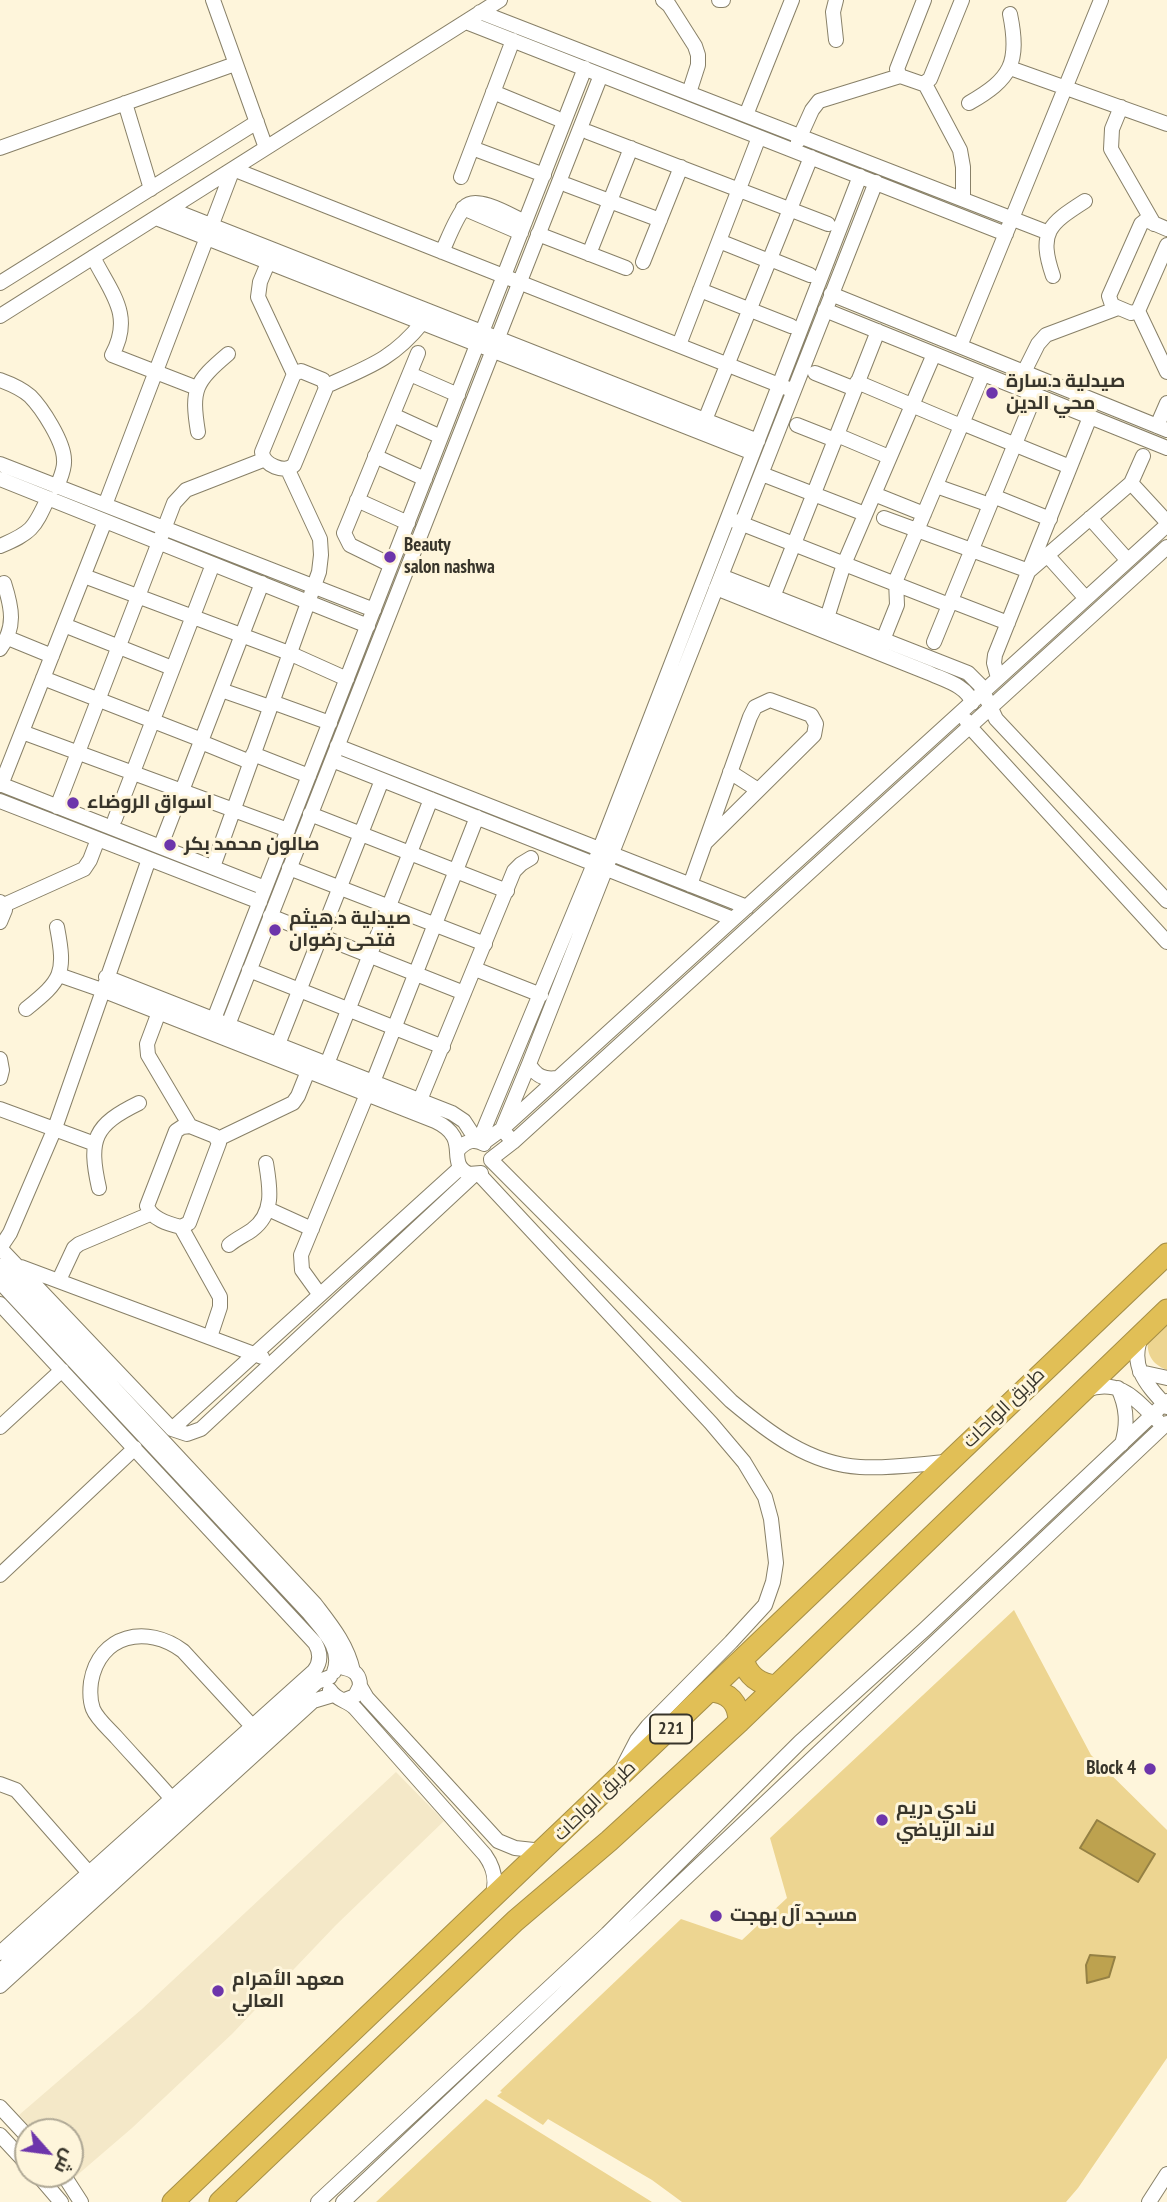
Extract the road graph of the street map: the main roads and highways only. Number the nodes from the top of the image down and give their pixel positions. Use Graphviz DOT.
graph roads {
  1 [pos="1167,1254"];
  2 [pos="1167,1310"];
  3 [pos="743,1660"];
  4 [pos="776,1686"];
  5 [pos="710,1691"];
  6 [pos="739,1721"];
  7 [pos="173,2202"];
  8 [pos="220,2202"];
  1 -- 3 [label="highway, طريق الواحات / 221"];
  2 -- 4 [label="highway, طريق الواحات / 221"];
  3 -- 4 [label="highway"];
  3 -- 5 [label="highway, طريق الواحات / 221"];
  4 -- 6 [label="highway, طريق الواحات / 221"];
  5 -- 6 [label="highway"];
  5 -- 7 [label="highway, طريق الواحات / 221"];
  6 -- 8 [label="highway, طريق الواحات / 221"];
}
